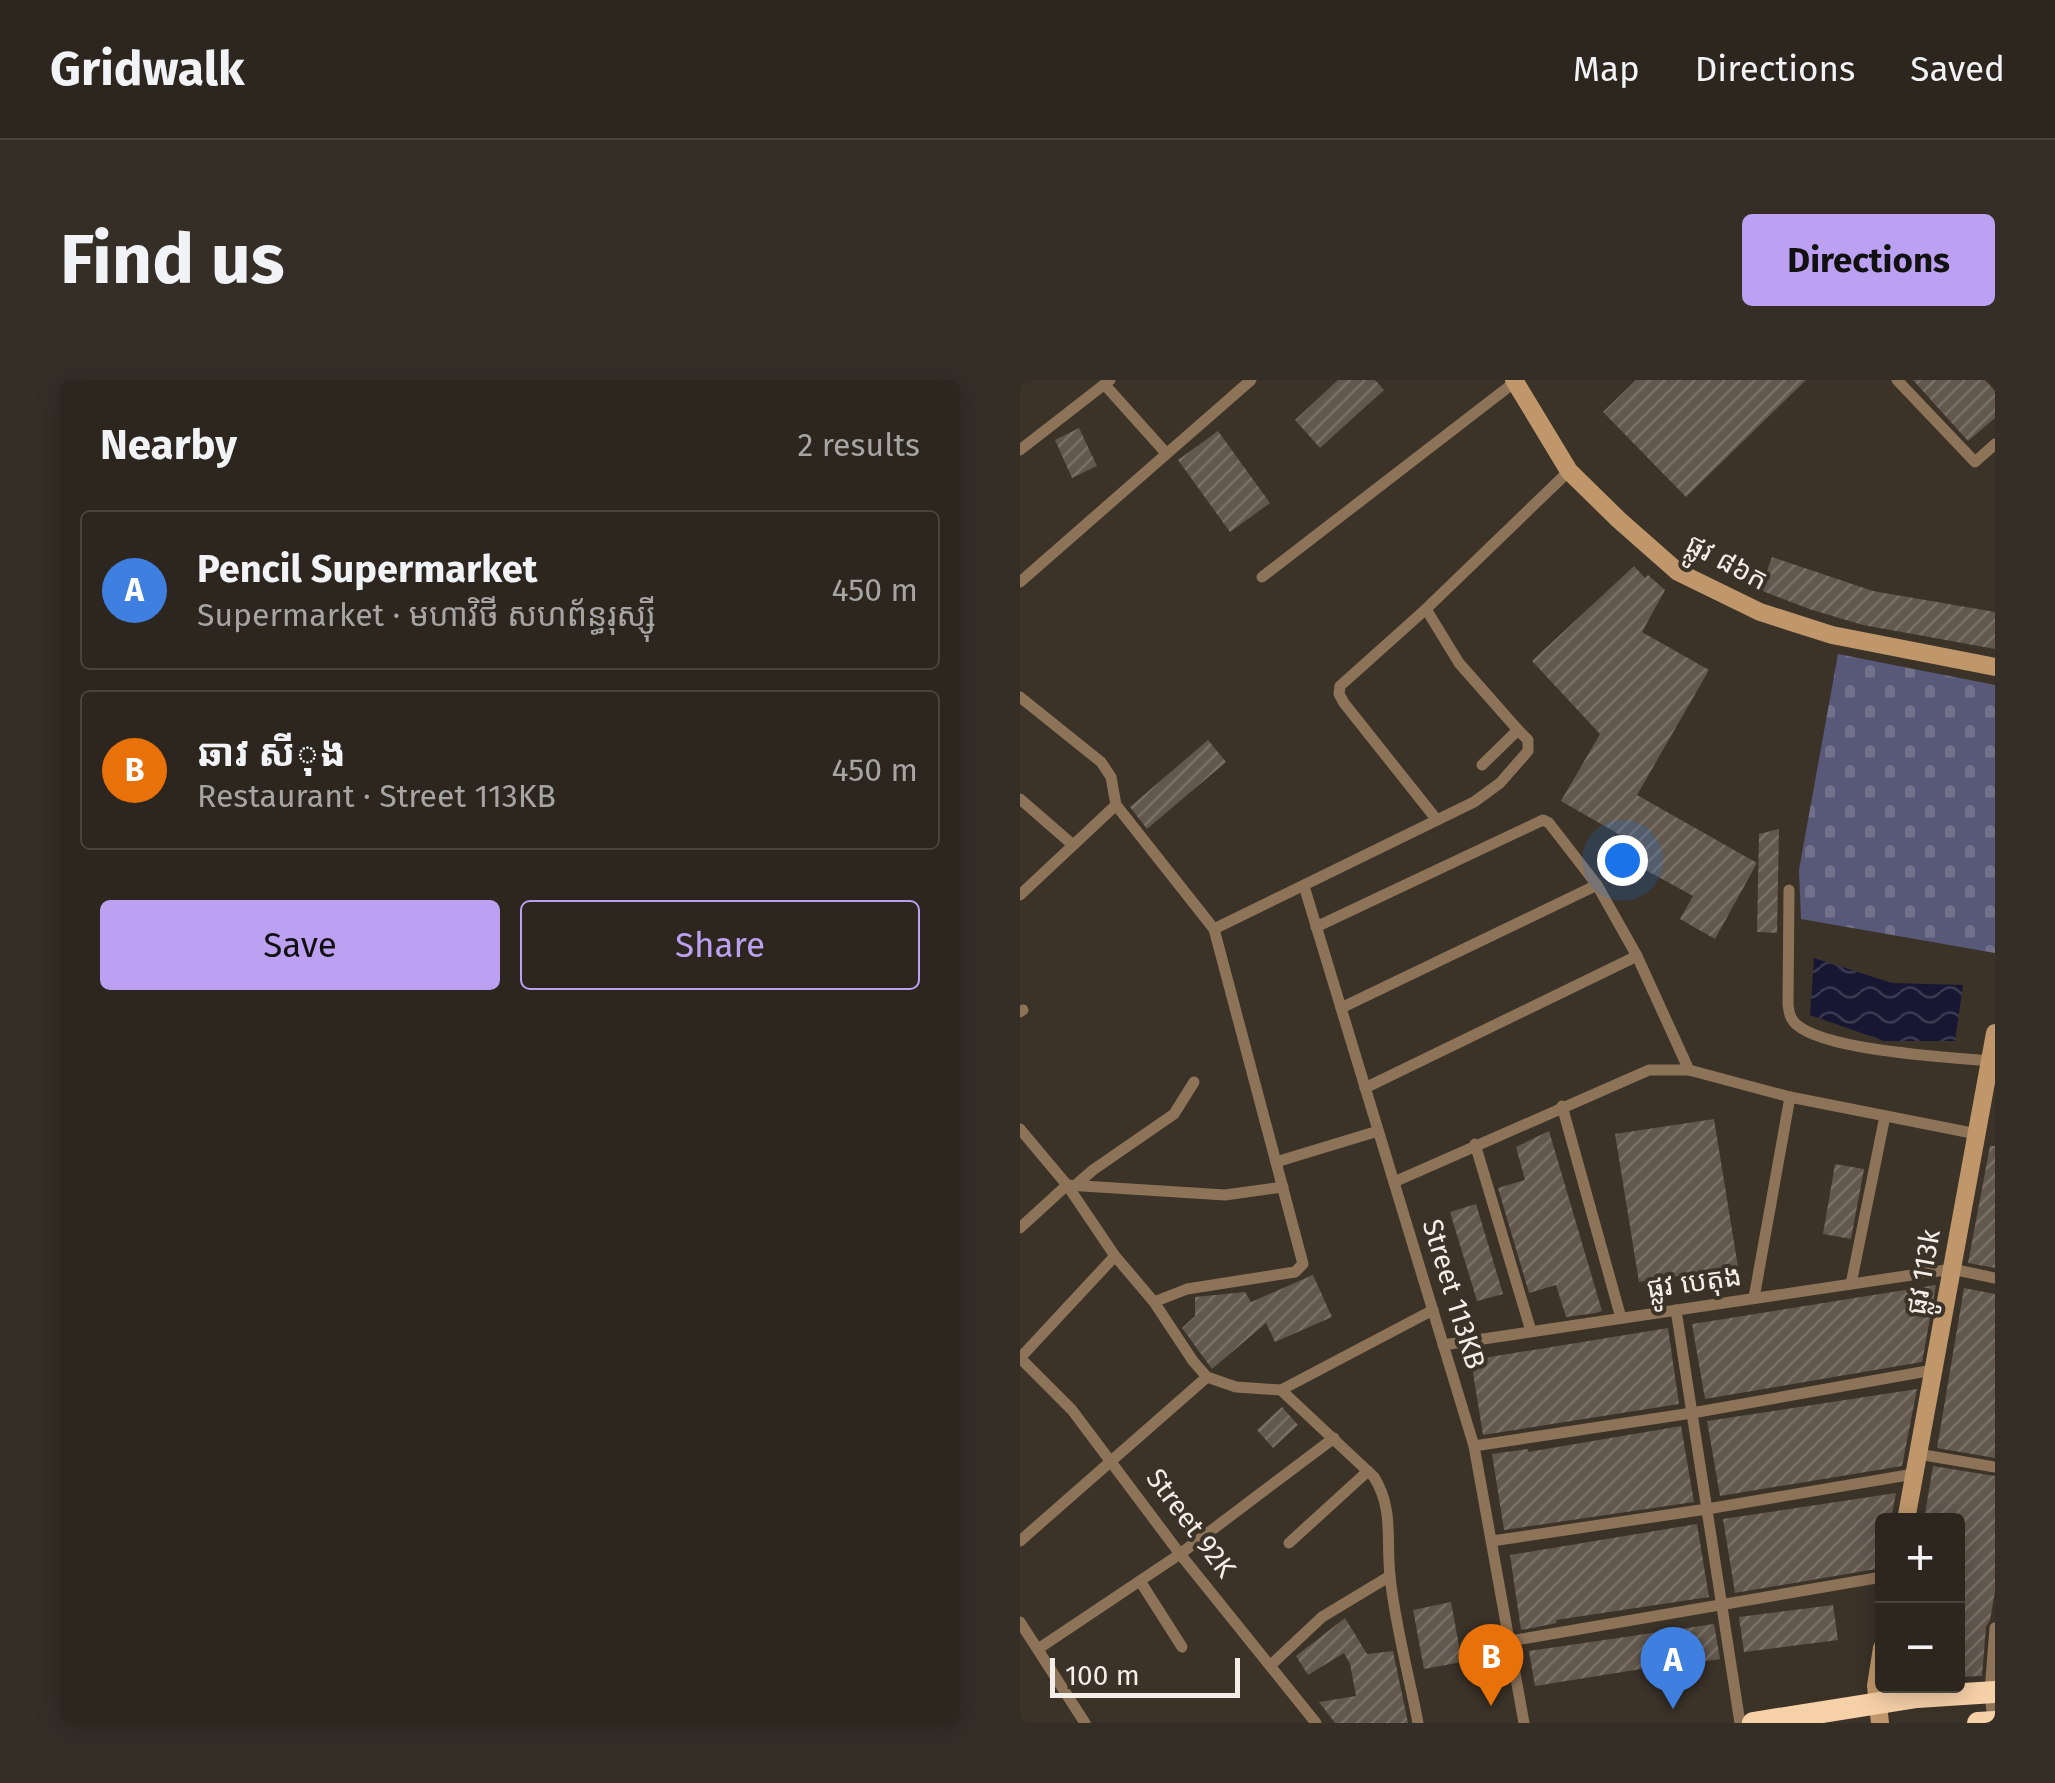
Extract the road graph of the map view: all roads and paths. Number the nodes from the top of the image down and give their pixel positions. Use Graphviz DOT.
graph roads {
  1 [pos="1251,380"];
  2 [pos="1897,380"];
  3 [pos="1514,381"];
  4 [pos="1107,382"];
  5 [pos="1995,444"];
  6 [pos="1020,450"];
  7 [pos="1166,453"];
  8 [pos="1569,471"];
  9 [pos="1262,577"];
  10 [pos="1020,582"];
  11 [pos="1426,609"];
  12 [pos="1995,666"];
  13 [pos="1020,697"];
  14 [pos="1518,730"];
  15 [pos="1482,766"];
  16 [pos="1020,799"];
  17 [pos="1116,805"];
  18 [pos="1437,820"];
  19 [pos="1073,846"];
  20 [pos="1597,884"];
  21 [pos="1304,886"];
  22 [pos="1789,890"];
  23 [pos="1020,895"];
  24 [pos="1316,927"];
  25 [pos="1214,929"];
  26 [pos="1636,956"];
  27 [pos="1341,1008"];
  28 [pos="1995,1033"];
  29 [pos="1990,1060"];
  30 [pos="1688,1070"];
  31 [pos="1194,1082"];
  32 [pos="1365,1088"];
  33 [pos="1790,1097"];
  34 [pos="1989,1101"];
  35 [pos="1562,1106"];
  36 [pos="1885,1116"];
  37 [pos="1020,1128"];
  38 [pos="1378,1131"];
  39 [pos="1976,1134"];
  40 [pos="1475,1144"];
  41 [pos="1276,1162"];
  42 [pos="1394,1182"];
  43 [pos="1073,1184"];
  44 [pos="1283,1187"];
  45 [pos="1020,1228"];
  46 [pos="1115,1256"];
  47 [pos="1952,1269"];
  48 [pos="1995,1278"];
  49 [pos="1851,1284"];
  50 [pos="1754,1298"];
  51 [pos="1154,1302"];
  52 [pos="1433,1310"];
  53 [pos="1676,1310"];
  54 [pos="1621,1318"];
  55 [pos="1531,1331"];
  56 [pos="1443,1344"];
  57 [pos="1020,1358"];
  58 [pos="1933,1370"];
  59 [pos="1208,1377"];
  60 [pos="1282,1390"];
  61 [pos="1692,1413"];
  62 [pos="1334,1438"];
  63 [pos="1474,1446"];
  64 [pos="1918,1454"];
  65 [pos="1113,1460"];
  66 [pos="1995,1467"];
  67 [pos="1368,1471"];
  68 [pos="1914,1474"];
  69 [pos="1707,1509"];
  70 [pos="1907,1513"];
  71 [pos="1020,1541"];
  72 [pos="1492,1541"];
  73 [pos="1289,1543"];
  74 [pos="1180,1554"];
  75 [pos="1390,1576"];
  76 [pos="1875,1578"];
  77 [pos="1140,1582"];
  78 [pos="1722,1605"];
  79 [pos="1020,1622"];
  80 [pos="1995,1628"];
  81 [pos="1510,1641"];
  82 [pos="1182,1646"];
  83 [pos="1038,1649"];
  84 [pos="1272,1664"];
  85 [pos="1993,1692"];
  86 [pos="1879,1713"];
  87 [pos="1994,1722"];
  88 [pos="1084,1723"];
  89 [pos="1316,1723"];
  90 [pos="1418,1723"];
  91 [pos="1524,1723"];
  92 [pos="1740,1723"];
  93 [pos="1752,1723"];
  94 [pos="1978,1723"];
  1 -- 7 [label="street"];
  2 -- 5 [label="street"];
  3 -- 8 [label="street, ផ្លូវ ៨៦ក"];
  3 -- 9 [label="street"];
  4 -- 6 [label="street"];
  4 -- 7 [label="street"];
  7 -- 10 [label="street"];
  8 -- 11 [label="street"];
  8 -- 12 [label="street, ផ្លូវ ៨៦ក"];
  11 -- 14 [label="street"];
  11 -- 18 [label="street"];
  13 -- 17 [label="street"];
  14 -- 15 [label="street"];
  14 -- 18 [label="street"];
  16 -- 19 [label="street"];
  17 -- 19 [label="street"];
  17 -- 25 [label="street"];
  18 -- 21 [label="street"];
  19 -- 23 [label="street"];
  20 -- 24 [label="street"];
  20 -- 26 [label="street"];
  20 -- 27 [label="street"];
  21 -- 24 [label="street, Street 113KB"];
  21 -- 25 [label="street"];
  22 -- 29 [label="street"];
  24 -- 27 [label="street, Street 113KB"];
  25 -- 41 [label="street"];
  26 -- 30 [label="street"];
  26 -- 32 [label="street"];
  27 -- 32 [label="street, Street 113KB"];
  28 -- 29 [label="street, ផ្លូវ 113k"];
  29 -- 34 [label="street, ផ្លូវ 113k"];
  30 -- 33 [label="street"];
  30 -- 35 [label="street"];
  31 -- 43 [label="street"];
  32 -- 38 [label="street, Street 113KB"];
  33 -- 36 [label="street"];
  33 -- 50 [label="street"];
  34 -- 39 [label="street, ផ្លូវ 113k"];
  35 -- 40 [label="street"];
  35 -- 54 [label="street"];
  36 -- 39 [label="street"];
  36 -- 49 [label="street"];
  37 -- 43 [label="street"];
  38 -- 41 [label="street"];
  38 -- 42 [label="street, Street 113KB"];
  39 -- 47 [label="street, ផ្លូវ 113k"];
  40 -- 42 [label="street"];
  40 -- 55 [label="street"];
  41 -- 44 [label="street"];
  42 -- 52 [label="street, Street 113KB"];
  43 -- 44 [label="street"];
  43 -- 45 [label="street"];
  43 -- 46 [label="street"];
  44 -- 51 [label="street"];
  46 -- 51 [label="street"];
  46 -- 57 [label="street"];
  47 -- 48 [label="street"];
  47 -- 49 [label="street, ផ្លូវ បេតុង"];
  47 -- 58 [label="street, ផ្លូវ 113k"];
  49 -- 50 [label="street, ផ្លូវ បេតុង"];
  50 -- 53 [label="street, ផ្លូវ បេតុង"];
  51 -- 59 [label="street"];
  52 -- 56 [label="street, Street 113KB"];
  52 -- 60 [label="street"];
  53 -- 54 [label="street, ផ្លូវ បេតុង"];
  53 -- 61 [label="street"];
  54 -- 55 [label="street, ផ្លូវ បេតុង"];
  55 -- 56 [label="street, ផ្លូវ បេតុង"];
  56 -- 63 [label="street, Street 113KB"];
  57 -- 65 [label="street, Street 92K"];
  58 -- 61 [label="street"];
  58 -- 64 [label="street, ផ្លូវ 113k"];
  59 -- 60 [label="street"];
  59 -- 65 [label="street"];
  60 -- 62 [label="street"];
  61 -- 63 [label="street"];
  61 -- 69 [label="street"];
  62 -- 67 [label="street"];
  62 -- 74 [label="street"];
  63 -- 72 [label="street, Street 113KB"];
  64 -- 66 [label="street"];
  64 -- 68 [label="street, ផ្លូវ 113k"];
  65 -- 71 [label="street"];
  65 -- 74 [label="street, Street 92K"];
  67 -- 73 [label="street"];
  67 -- 75 [label="street"];
  68 -- 69 [label="street"];
  68 -- 70 [label="street, ផ្លូវ 113k"];
  69 -- 72 [label="street"];
  69 -- 78 [label="street"];
  72 -- 81 [label="street, Street 113KB"];
  74 -- 77 [label="street"];
  74 -- 84 [label="street, Street 92K"];
  75 -- 84 [label="street"];
  75 -- 90 [label="street"];
  76 -- 78 [label="street"];
  77 -- 82 [label="street"];
  77 -- 83 [label="street"];
  78 -- 81 [label="street"];
  78 -- 92 [label="street"];
  79 -- 83 [label="street"];
  80 -- 85 [label="street"];
  81 -- 91 [label="street, Street 113KB"];
  83 -- 88 [label="street"];
  84 -- 89 [label="street, Street 92K"];
  85 -- 86 [label="highway"];
  85 -- 87 [label="street"];
  86 -- 93 [label="highway"];
  87 -- 94 [label="highway"];
}
